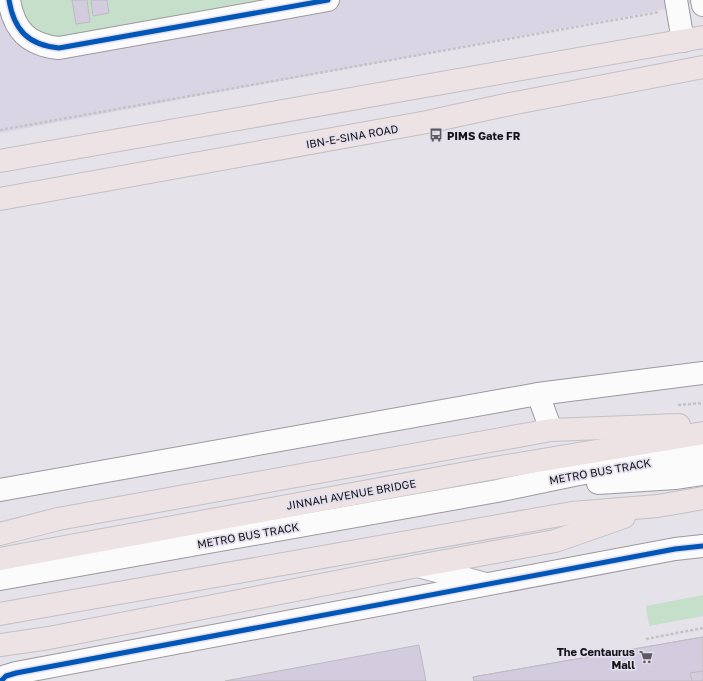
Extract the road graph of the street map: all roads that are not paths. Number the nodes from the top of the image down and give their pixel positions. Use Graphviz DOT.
graph roads {
  1 [pos="9,0"];
  2 [pos="328,0"];
  3 [pos="702,0"];
  4 [pos="676,4"];
  5 [pos="703,5"];
  6 [pos="693,39"];
  7 [pos="703,67"];
  8 [pos="0,162"];
  9 [pos="0,199"];
  10 [pos="703,373"];
  11 [pos="538,394"];
  12 [pos="703,424"];
  13 [pos="551,430"];
  14 [pos="703,433"];
  15 [pos="703,452"];
  16 [pos="703,474"];
  17 [pos="0,490"];
  18 [pos="497,491"];
  19 [pos="703,498"];
  20 [pos="658,506"];
  21 [pos="58,519"];
  22 [pos="0,528"];
  23 [pos="0,534"];
  24 [pos="703,546"];
  25 [pos="0,559"];
  26 [pos="418,566"];
  27 [pos="0,579"];
  28 [pos="487,584"];
  29 [pos="0,614"];
  30 [pos="49,638"];
  31 [pos="0,645"];
  32 [pos="0,655"];
  33 [pos="1,681"];
  1 -- 2 [label="street"];
  3 -- 5 [label="street"];
  4 -- 6 [label="street"];
  6 -- 8 [label="main road"];
  7 -- 9 [label="main road, IBN-E-SINA ROAD"];
  10 -- 11 [label="street"];
  11 -- 13 [label="street"];
  11 -- 17 [label="street"];
  12 -- 13 [label="main road"];
  13 -- 21 [label="main road"];
  14 -- 25 [label="main road, JINNAH AVENUE BRIDGE"];
  15 -- 18 [label="street, METRO BUS TRACK"];
  16 -- 18 [label="street, METRO BUS TRACK"];
  18 -- 27 [label="street, METRO BUS TRACK"];
  19 -- 20 [label="main road"];
  20 -- 26 [label="main road"];
  20 -- 29 [label="main road"];
  21 -- 22 [label="main road"];
  21 -- 23 [label="main road"];
  24 -- 28 [label="street"];
  26 -- 28 [label="street"];
  26 -- 30 [label="main road"];
  28 -- 33 [label="street"];
  30 -- 31 [label="main road"];
  30 -- 32 [label="main road"];
}
